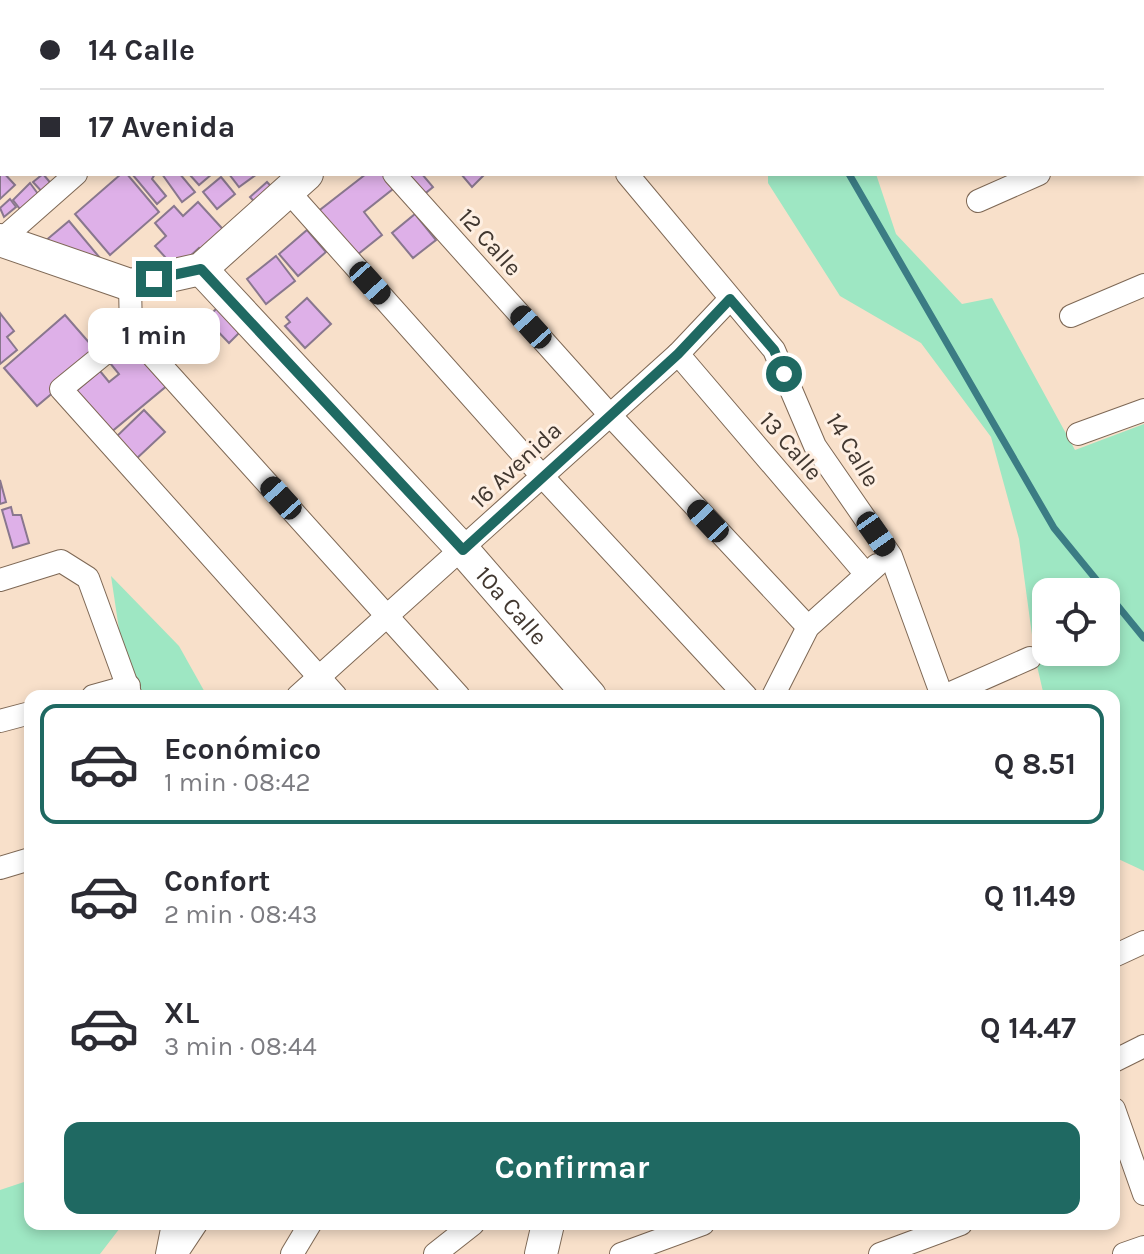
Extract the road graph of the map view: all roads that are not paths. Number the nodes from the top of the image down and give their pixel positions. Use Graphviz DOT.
graph roads {
  1 [pos="74,176"];
  2 [pos="396,176"];
  3 [pos="629,176"];
  4 [pos="1034,176"];
  5 [pos="297,182"];
  6 [pos="978,201"];
  7 [pos="0,240"];
  8 [pos="201,269"];
  9 [pos="130,285"];
  10 [pos="1144,285"];
  11 [pos="730,299"];
  12 [pos="1071,316"];
  13 [pos="131,332"];
  14 [pos="678,354"];
  15 [pos="1144,410"];
  16 [pos="609,414"];
  17 [pos="1078,434"];
  18 [pos="542,476"];
  19 [pos="463,550"];
  20 [pos="891,556"];
  21 [pos="865,573"];
  22 [pos="0,580"];
  23 [pos="388,617"];
  24 [pos="808,627"];
  25 [pos="1030,658"];
  26 [pos="319,678"];
  27 [pos="130,690"];
  28 [pos="305,690"];
  29 [pos="330,690"];
  30 [pos="454,690"];
  31 [pos="585,690"];
  32 [pos="740,690"];
  33 [pos="776,690"];
  34 [pos="941,690"];
  35 [pos="957,690"];
  36 [pos="24,715"];
  37 [pos="0,721"];
  38 [pos="24,864"];
  39 [pos="0,868"];
  40 [pos="1144,942"];
  41 [pos="1120,953"];
  42 [pos="1144,1046"];
  43 [pos="1120,1058"];
  44 [pos="1120,1128"];
  45 [pos="1130,1159"];
  46 [pos="1144,1194"];
  47 [pos="172,1230"];
  48 [pos="192,1230"];
  49 [pos="306,1230"];
  50 [pos="465,1230"];
  51 [pos="547,1230"];
  52 [pos="687,1230"];
  53 [pos="945,1230"];
  54 [pos="1144,1247"];
  55 [pos="167,1254"];
  56 [pos="176,1254"];
  57 [pos="292,1254"];
  58 [pos="435,1254"];
  59 [pos="541,1254"];
  60 [pos="621,1254"];
  61 [pos="880,1254"];
  62 [pos="1124,1254"];
  1 -- 7 [label="street"];
  2 -- 16 [label="street, 12 Calle"];
  3 -- 11 [label="street, 14 Calle"];
  4 -- 6 [label="street"];
  5 -- 8 [label="street"];
  5 -- 18 [label="street"];
  7 -- 9 [label="street"];
  8 -- 9 [label="street"];
  8 -- 19 [label="street, 10a Calle"];
  9 -- 13 [label="street"];
  10 -- 12 [label="street"];
  11 -- 14 [label="street, 16 Avenida"];
  11 -- 20 [label="street, 14 Calle"];
  13 -- 23 [label="street"];
  13 -- 26 [label="street"];
  14 -- 16 [label="street, 16 Avenida"];
  14 -- 21 [label="street, 13 Calle"];
  15 -- 17 [label="street"];
  16 -- 18 [label="street, 16 Avenida"];
  16 -- 24 [label="street, 12 Calle"];
  18 -- 19 [label="street, 16 Avenida"];
  18 -- 32 [label="street"];
  19 -- 23 [label="street, 16 Avenida"];
  19 -- 31 [label="street, 10a Calle"];
  20 -- 21 [label="street"];
  20 -- 34 [label="street, 14 Calle"];
  21 -- 24 [label="street"];
  22 -- 27 [label="street"];
  23 -- 26 [label="street, 16 Avenida"];
  23 -- 30 [label="street"];
  24 -- 33 [label="street"];
  25 -- 35 [label="street"];
  26 -- 28 [label="street, 16 Avenida"];
  26 -- 29 [label="street"];
  36 -- 37 [label="street"];
  38 -- 39 [label="street"];
  40 -- 41 [label="street"];
  42 -- 43 [label="street"];
  44 -- 45 [label="street"];
  45 -- 46 [label="street"];
  47 -- 55 [label="street"];
  48 -- 56 [label="street"];
  49 -- 57 [label="street"];
  50 -- 58 [label="street"];
  51 -- 59 [label="street"];
  52 -- 60 [label="street"];
  53 -- 61 [label="street"];
  54 -- 62 [label="street"];
}
